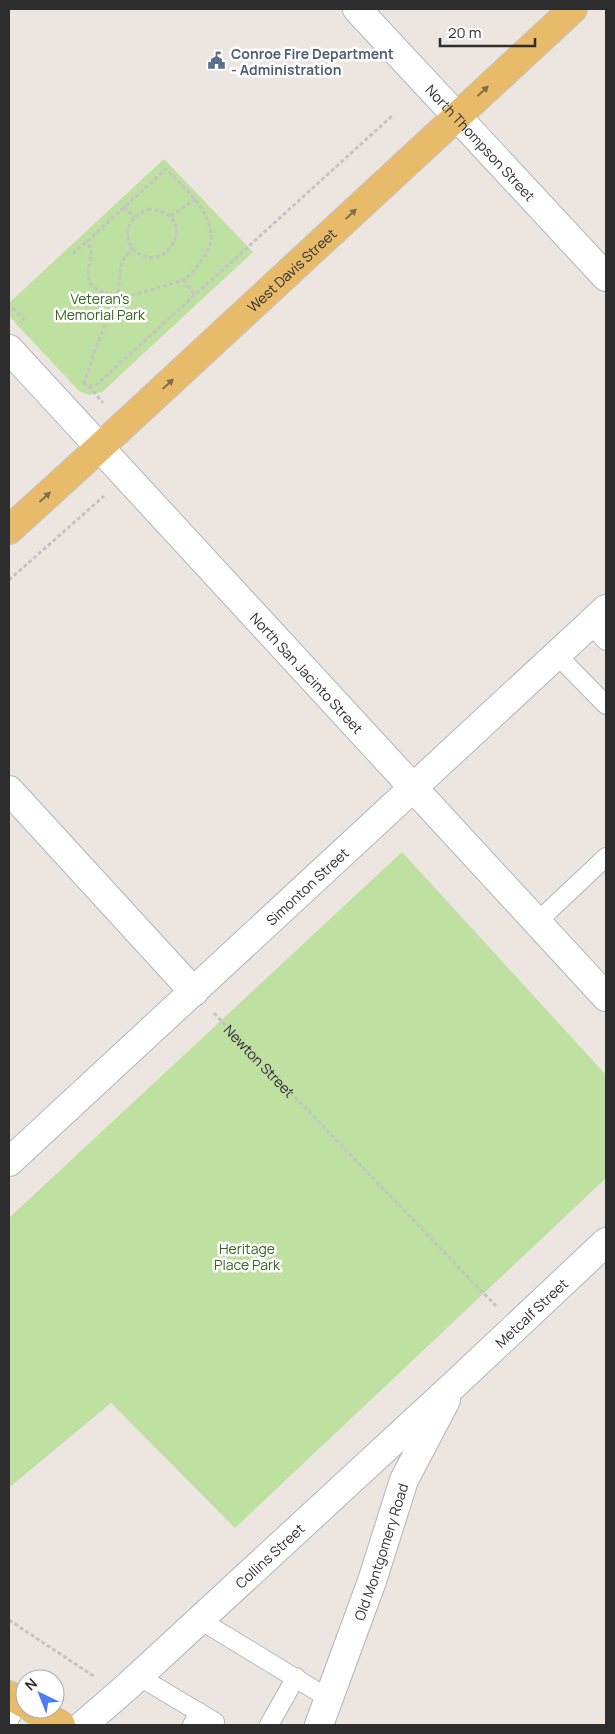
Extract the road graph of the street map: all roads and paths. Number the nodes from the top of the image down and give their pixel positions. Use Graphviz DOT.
graph roads {
  1 [pos="358,9"];
  2 [pos="573,9"];
  3 [pos="393,115"];
  4 [pos="457,115"];
  5 [pos="195,199"];
  6 [pos="124,207"];
  7 [pos="171,216"];
  8 [pos="134,217"];
  9 [pos="86,241"];
  10 [pos="133,248"];
  11 [pos="73,254"];
  12 [pos="606,277"];
  13 [pos="184,280"];
  14 [pos="118,296"];
  15 [pos="195,296"];
  16 [pos="9,349"];
  17 [pos="100,448"];
  18 [pos="126,477"];
  19 [pos="9,530"];
  20 [pos="9,580"];
  21 [pos="601,625"];
  22 [pos="556,655"];
  23 [pos="606,705"];
  24 [pos="413,788"];
  25 [pos="9,790"];
  26 [pos="606,857"];
  27 [pos="537,922"];
  28 [pos="194,992"];
  29 [pos="606,997"];
  30 [pos="9,1162"];
  31 [pos="606,1242"];
  32 [pos="516,1326"];
  33 [pos="455,1384"];
  34 [pos="9,1620"];
  35 [pos="200,1620"];
  36 [pos="296,1677"];
  37 [pos="129,1685"];
  38 [pos="328,1698"];
  39 [pos="48,1719"];
  40 [pos="196,1719"];
  41 [pos="215,1722"];
  42 [pos="61,1725"];
  43 [pos="83,1725"];
  44 [pos="269,1725"];
  45 [pos="319,1725"];
  1 -- 4 [label="street, North Thompson Street"];
  4 -- 2 [label="main road, West Davis Street, one-way"];
  3 -- 15 [label="path"];
  4 -- 12 [label="street, North Thompson Street"];
  17 -- 4 [label="main road, West Davis Street, one-way"];
  5 -- 6 [label="path"];
  5 -- 7 [label="path"];
  5 -- 13 [label="path"];
  6 -- 8 [label="path"];
  6 -- 9 [label="path"];
  7 -- 8 [label="path"];
  7 -- 10 [label="path"];
  8 -- 10 [label="path"];
  9 -- 11 [label="path"];
  9 -- 14 [label="path"];
  10 -- 14 [label="path"];
  13 -- 14 [label="path"];
  13 -- 15 [label="path"];
  14 -- 15 [label="path"];
  16 -- 17 [label="street, North San Jacinto Street"];
  17 -- 18 [label="street, North San Jacinto Street"];
  19 -- 17 [label="main road, West Davis Street, one-way"];
  18 -- 20 [label="path"];
  18 -- 24 [label="street, North San Jacinto Street"];
  21 -- 22 [label="street, Simonton Street"];
  22 -- 23 [label="lane"];
  22 -- 24 [label="street, Simonton Street"];
  24 -- 27 [label="street, North San Jacinto Street"];
  24 -- 28 [label="street, Simonton Street"];
  25 -- 28 [label="street"];
  26 -- 27 [label="lane"];
  27 -- 29 [label="street, North San Jacinto Street"];
  28 -- 30 [label="street, Simonton Street"];
  28 -- 32 [label="path, Newton Street"];
  31 -- 32 [label="street, Metcalf Street"];
  32 -- 33 [label="street, Metcalf Street"];
  33 -- 35 [label="street, Collins Street"];
  33 -- 38 [label="street, Old Montgomery Road"];
  34 -- 37 [label="path"];
  35 -- 36 [label="lane"];
  35 -- 37 [label="street, Collins Street"];
  36 -- 38 [label="lane"];
  36 -- 44 [label="lane"];
  37 -- 40 [label="lane"];
  37 -- 43 [label="street, Collins Street"];
  38 -- 45 [label="street, Old Montgomery Road"];
  39 -- 42 [label="main road"];
  40 -- 41 [label="lane"];
}
